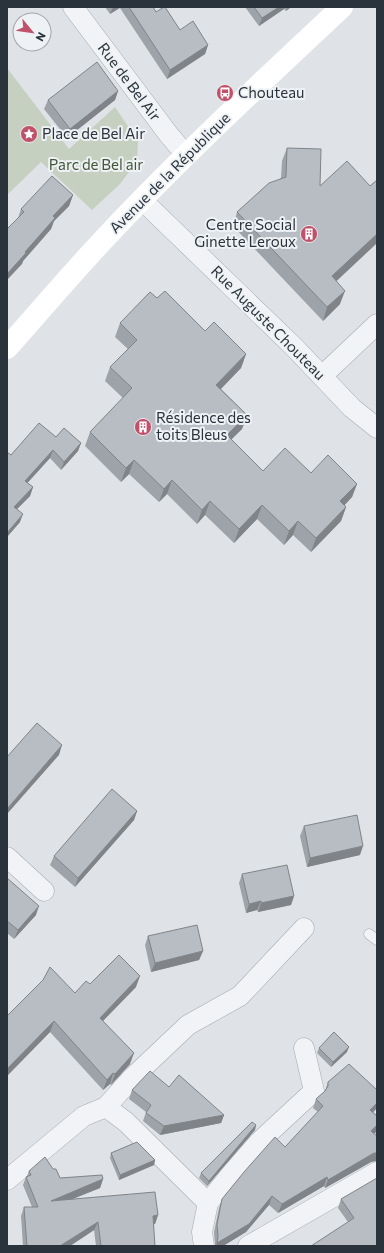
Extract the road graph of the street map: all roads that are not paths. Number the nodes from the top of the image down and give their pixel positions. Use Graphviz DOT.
graph roads {
  1 [pos="73,7"];
  2 [pos="342,7"];
  3 [pos="186,155"];
  4 [pos="142,200"];
  5 [pos="377,324"];
  6 [pos="7,348"];
  7 [pos="322,376"];
  8 [pos="377,428"];
  9 [pos="7,857"];
  10 [pos="44,891"];
  11 [pos="304,928"];
  12 [pos="304,1048"];
  13 [pos="106,1107"];
  14 [pos="377,1172"];
  15 [pos="7,1180"];
  16 [pos="208,1203"];
  17 [pos="204,1246"];
  18 [pos="248,1246"];
  1 -- 3 [label="street, Rue de Bel Air"];
  2 -- 3 [label="street, Avenue de la République"];
  3 -- 4 [label="street, Avenue de la République"];
  4 -- 6 [label="street, Avenue de la République"];
  4 -- 7 [label="street, Rue Auguste Chouteau"];
  5 -- 7 [label="street"];
  7 -- 8 [label="street, Rue Auguste Chouteau"];
  9 -- 10 [label="street"];
  11 -- 13 [label="street"];
  12 -- 16 [label="street"];
  13 -- 15 [label="street"];
  13 -- 16 [label="street"];
  14 -- 18 [label="street"];
  16 -- 17 [label="street"];
}
